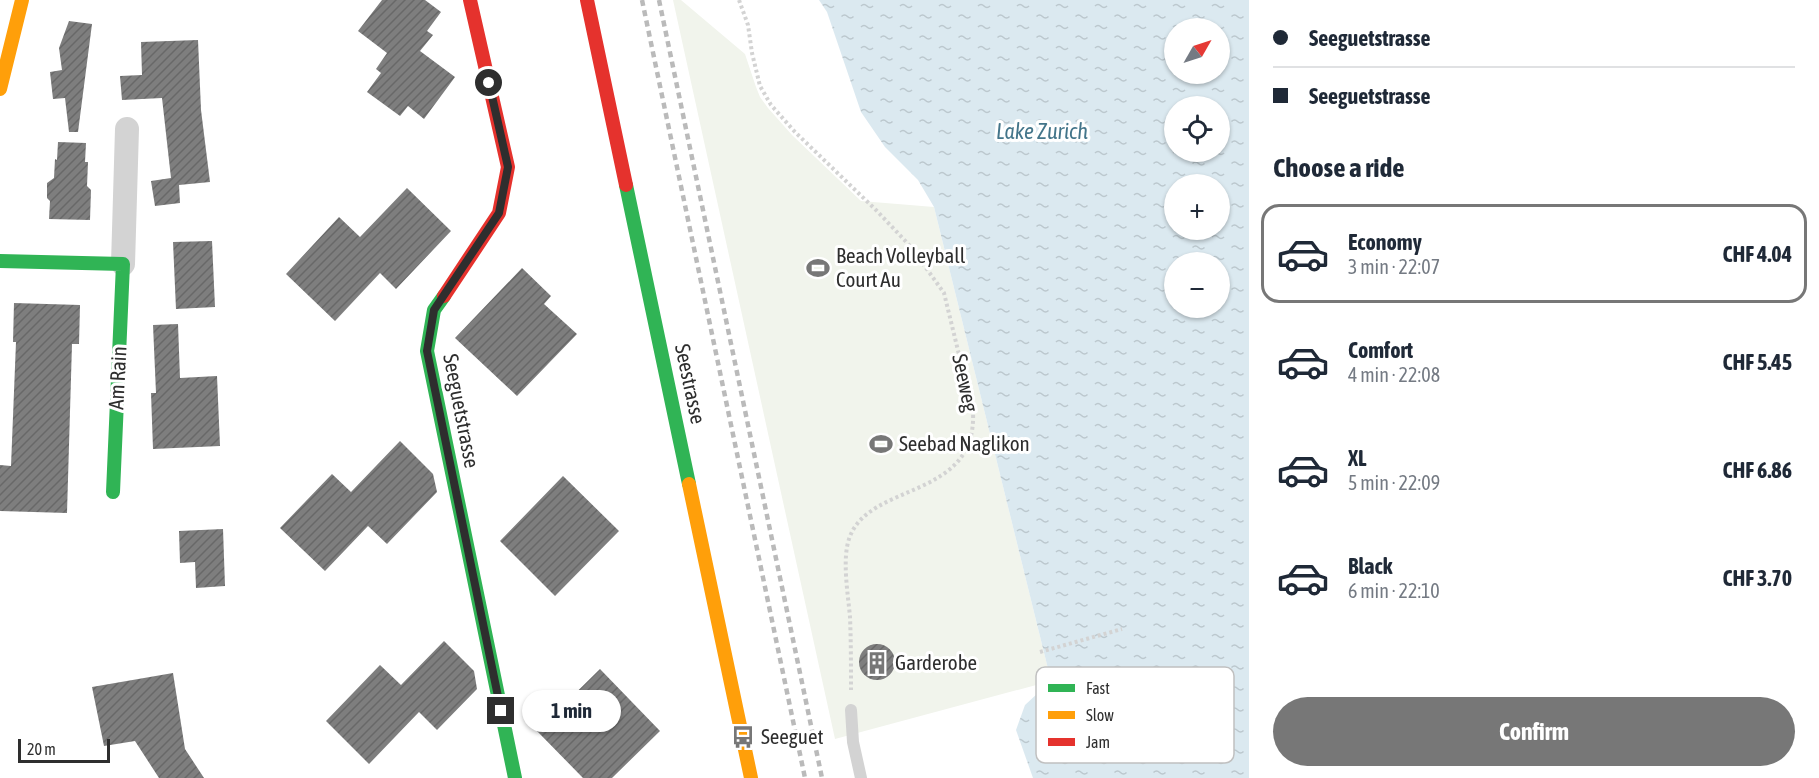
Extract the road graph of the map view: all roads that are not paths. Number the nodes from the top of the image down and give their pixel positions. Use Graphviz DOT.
graph roads {
  1 [pos="22,0"];
  2 [pos="470,0"];
  3 [pos="586,0"];
  4 [pos="0,89"];
  5 [pos="127,129"];
  6 [pos="0,261"];
  7 [pos="123,264"];
  8 [pos="113,492"];
  9 [pos="851,710"];
  10 [pos="515,778"];
  11 [pos="751,778"];
  12 [pos="861,778"];
  1 -- 4 [label="street"];
  2 -- 10 [label="street, Seeguetstrasse"];
  3 -- 11 [label="street, Seestrasse"];
  5 -- 7 [label="street, Am Rain"];
  6 -- 7 [label="street"];
  7 -- 8 [label="street, Am Rain"];
  9 -- 12 [label="lane"];
}
